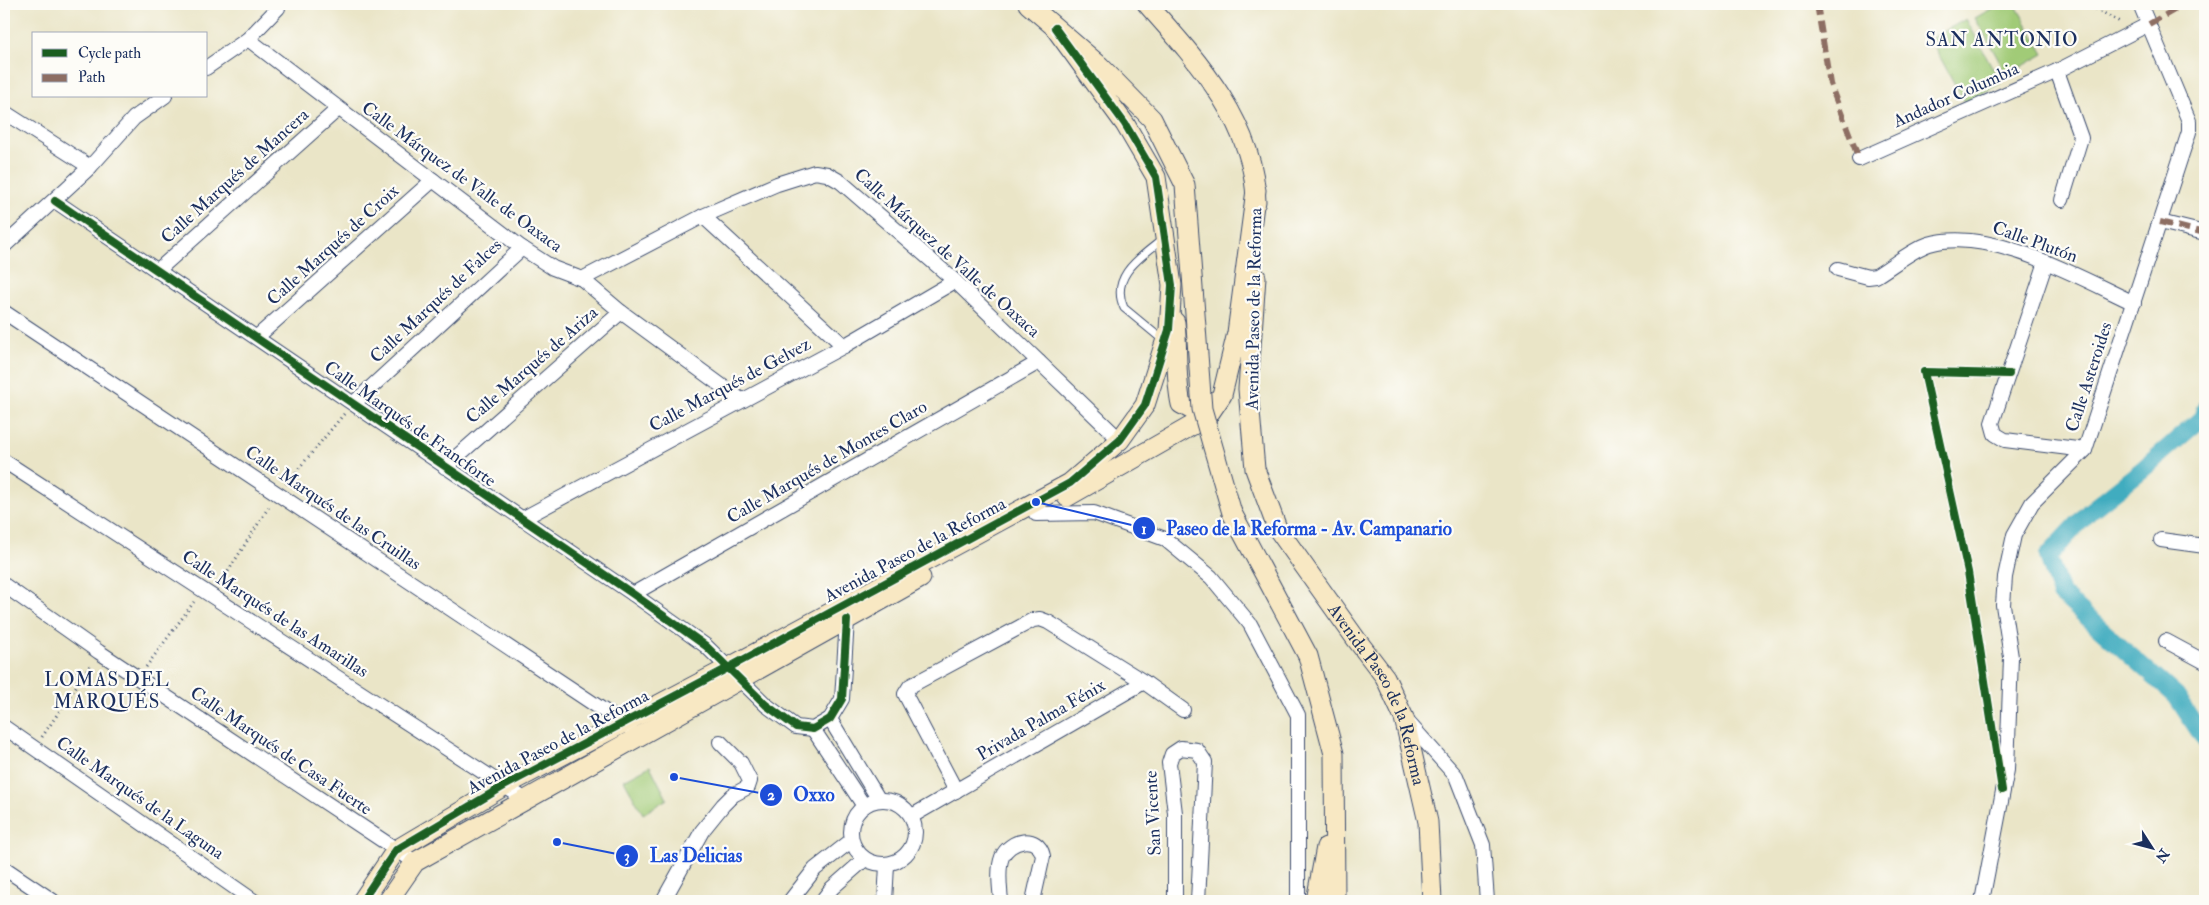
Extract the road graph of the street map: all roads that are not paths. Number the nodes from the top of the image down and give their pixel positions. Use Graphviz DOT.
graph roads {
  1 [pos="1028,4"];
  2 [pos="1147,4"];
  3 [pos="2140,4"];
  4 [pos="278,8"];
  5 [pos="2149,24"];
  6 [pos="1054,28"];
  7 [pos="248,39"];
  8 [pos="208,67"];
  9 [pos="2057,71"];
  10 [pos="162,98"];
  11 [pos="338,109"];
  12 [pos="4,112"];
  13 [pos="1859,159"];
  14 [pos="90,167"];
  15 [pos="434,180"];
  16 [pos="1256,190"];
  17 [pos="2062,200"];
  18 [pos="55,202"];
  19 [pos="703,216"];
  20 [pos="2160,222"];
  21 [pos="2205,233"];
  22 [pos="1165,237"];
  23 [pos="4,246"];
  24 [pos="522,248"];
  25 [pos="2046,262"];
  26 [pos="1838,269"];
  27 [pos="157,271"];
  28 [pos="582,279"];
  29 [pos="955,281"];
  30 [pos="1172,285"];
  31 [pos="2134,303"];
  32 [pos="4,312"];
  33 [pos="620,312"];
  34 [pos="257,337"];
  35 [pos="1166,342"];
  36 [pos="844,346"];
  37 [pos="1039,362"];
  38 [pos="1222,394"];
  39 [pos="741,400"];
  40 [pos="354,403"];
  41 [pos="1120,440"];
  42 [pos="2085,450"];
  43 [pos="4,461"];
  44 [pos="445,466"];
  45 [pos="1036,514"];
  46 [pos="522,519"];
  47 [pos="2161,540"];
  48 [pos="2205,546"];
  49 [pos="4,585"];
  50 [pos="633,594"];
  51 [pos="846,620"];
  52 [pos="2166,641"];
  53 [pos="2205,662"];
  54 [pos="734,674"];
  55 [pos="1144,682"];
  56 [pos="1183,710"];
  57 [pos="1404,718"];
  58 [pos="830,719"];
  59 [pos="624,724"];
  60 [pos="4,727"];
  61 [pos="813,729"];
  62 [pos="641,735"];
  63 [pos="720,742"];
  64 [pos="504,786"];
  65 [pos="956,790"];
  66 [pos="1334,799"];
  67 [pos="526,800"];
  68 [pos="879,800"];
  69 [pos="864,806"];
  70 [pos="912,816"];
  71 [pos="852,840"];
  72 [pos="396,850"];
  73 [pos="865,859"];
  74 [pos="415,862"];
  75 [pos="887,865"];
  76 [pos="4,868"];
  77 [pos="53,901"];
  78 [pos="254,901"];
  79 [pos="362,901"];
  80 [pos="388,901"];
  81 [pos="663,901"];
  82 [pos="790,901"];
  83 [pos="822,901"];
  84 [pos="885,901"];
  85 [pos="1001,901"];
  86 [pos="1033,901"];
  87 [pos="1174,901"];
  88 [pos="1198,901"];
  89 [pos="1298,901"];
  90 [pos="1316,901"];
  91 [pos="1335,901"];
  92 [pos="1432,901"];
  93 [pos="1487,901"];
  94 [pos="1982,901"];
  1 -- 6 [label="street, Avenida Paseo de la Reforma"];
  2 -- 16 [label="street, Avenida Paseo de la Reforma"];
  3 -- 5 [label="street, Calle Asteroides"];
  4 -- 7 [label="street"];
  5 -- 9 [label="street, Andador Columbia"];
  5 -- 20 [label="street, Calle Asteroides"];
  6 -- 22 [label="street, Avenida Paseo de la Reforma"];
  6 -- 66 [label="street, Avenida Paseo de la Reforma, bridge"];
  7 -- 8 [label="street"];
  7 -- 11 [label="street, Calle Márquez de Valle de Oaxaca"];
  9 -- 13 [label="street, Andador Columbia"];
  9 -- 17 [label="street"];
  10 -- 14 [label="street"];
  11 -- 15 [label="street, Calle Márquez de Valle de Oaxaca"];
  11 -- 27 [label="street, Calle Marqués de Mancera"];
  12 -- 14 [label="street"];
  14 -- 18 [label="street"];
  15 -- 24 [label="street, Calle Márquez de Valle de Oaxaca"];
  15 -- 34 [label="street, Calle Marqués de Croix"];
  16 -- 38 [label="street"];
  16 -- 57 [label="street, Avenida Paseo de la Reforma"];
  18 -- 23 [label="street"];
  18 -- 27 [label="street, Calle Marqués de Francforte"];
  19 -- 28 [label="street, Calle Márquez de Valle de Oaxaca"];
  19 -- 29 [label="street, Calle Márquez de Valle de Oaxaca"];
  19 -- 36 [label="street"];
  20 -- 21 [label="street"];
  20 -- 31 [label="street, Calle Asteroides"];
  22 -- 30 [label="street, Avenida Paseo de la Reforma"];
  22 -- 35 [label="lane"];
  24 -- 28 [label="street, Calle Márquez de Valle de Oaxaca"];
  24 -- 40 [label="street, Calle Marqués de Falces"];
  25 -- 26 [label="street, Calle Plutón"];
  25 -- 31 [label="street, Calle Plutón"];
  25 -- 42 [label="street"];
  27 -- 34 [label="street, Calle Marqués de Francforte"];
  28 -- 33 [label="street"];
  29 -- 36 [label="street, Calle Marqués de Gelvez"];
  29 -- 37 [label="street, Calle Márquez de Valle de Oaxaca"];
  30 -- 35 [label="street, Avenida Paseo de la Reforma"];
  30 -- 38 [label="street"];
  31 -- 42 [label="street, Calle Asteroides"];
  32 -- 59 [label="street, Calle Marqués de las Cruillas"];
  33 -- 39 [label="street"];
  33 -- 44 [label="street, Calle Marqués de Ariza"];
  34 -- 40 [label="street, Calle Marqués de Francforte"];
  35 -- 41 [label="street, Avenida Paseo de la Reforma"];
  36 -- 39 [label="street, Calle Marqués de Gelvez"];
  37 -- 41 [label="street, Calle Márquez de Valle de Oaxaca"];
  37 -- 50 [label="street, Calle Marqués de Montes Claro"];
  38 -- 45 [label="street, Avenida Paseo de la Reforma"];
  39 -- 46 [label="street, Calle Marqués de Gelvez"];
  40 -- 44 [label="street, Calle Marqués de Francforte"];
  41 -- 54 [label="street, Avenida Paseo de la Reforma"];
  42 -- 94 [label="street, Calle Asteroides"];
  43 -- 64 [label="street, Calle Marqués de las Amarillas"];
  44 -- 46 [label="street, Calle Marqués de Francforte"];
  45 -- 51 [label="street, Avenida Paseo de la Reforma"];
  45 -- 89 [label="street"];
  46 -- 50 [label="street, Calle Marqués de Francforte"];
  47 -- 48 [label="street"];
  49 -- 72 [label="street, Calle Marqués de Casa Fuerte"];
  50 -- 54 [label="street, Calle Marqués de Francforte"];
  51 -- 54 [label="street, Avenida Paseo de la Reforma"];
  51 -- 58 [label="street"];
  52 -- 53 [label="street"];
  54 -- 59 [label="street, Avenida Paseo de la Reforma"];
  54 -- 61 [label="street, Calle Marqués de Francforte"];
  54 -- 62 [label="street, Avenida Paseo de la Reforma"];
  55 -- 56 [label="street, Privada Palma Fénix"];
  55 -- 65 [label="street, Privada Palma Fénix"];
  55 -- 65 [label="street, Privada Palma Fénix"];
  57 -- 92 [label="street, Avenida Paseo de la Reforma"];
  57 -- 93 [label="street"];
  58 -- 61 [label="street"];
  58 -- 68 [label="street"];
  59 -- 62 [label="street, Calle Marqués de las Cruillas"];
  59 -- 64 [label="street, Avenida Paseo de la Reforma"];
  60 -- 78 [label="street, Calle Marqués de la Laguna"];
  61 -- 69 [label="street"];
  62 -- 67 [label="street, Avenida Paseo de la Reforma"];
  63 -- 81 [label="street"];
  64 -- 67 [label="street, Calle Marqués de las Amarillas"];
  64 -- 72 [label="street, Avenida Paseo de la Reforma"];
  65 -- 70 [label="street, Privada Palma Fénix"];
  66 -- 90 [label="street"];
  66 -- 91 [label="street, Avenida Paseo de la Reforma"];
  67 -- 74 [label="street, Avenida Paseo de la Reforma"];
  68 -- 69 [label="street"];
  68 -- 70 [label="street"];
  69 -- 71 [label="street"];
  70 -- 75 [label="street"];
  71 -- 73 [label="street"];
  71 -- 82 [label="street"];
  72 -- 74 [label="street, Calle Marqués de Casa Fuerte"];
  72 -- 79 [label="street, Avenida Paseo de la Reforma"];
  73 -- 75 [label="street"];
  73 -- 83 [label="street"];
  74 -- 80 [label="street, Avenida Paseo de la Reforma"];
  75 -- 84 [label="street"];
  76 -- 77 [label="street"];
  85 -- 86 [label="street"];
  87 -- 88 [label="street, San Vicente"];
}
